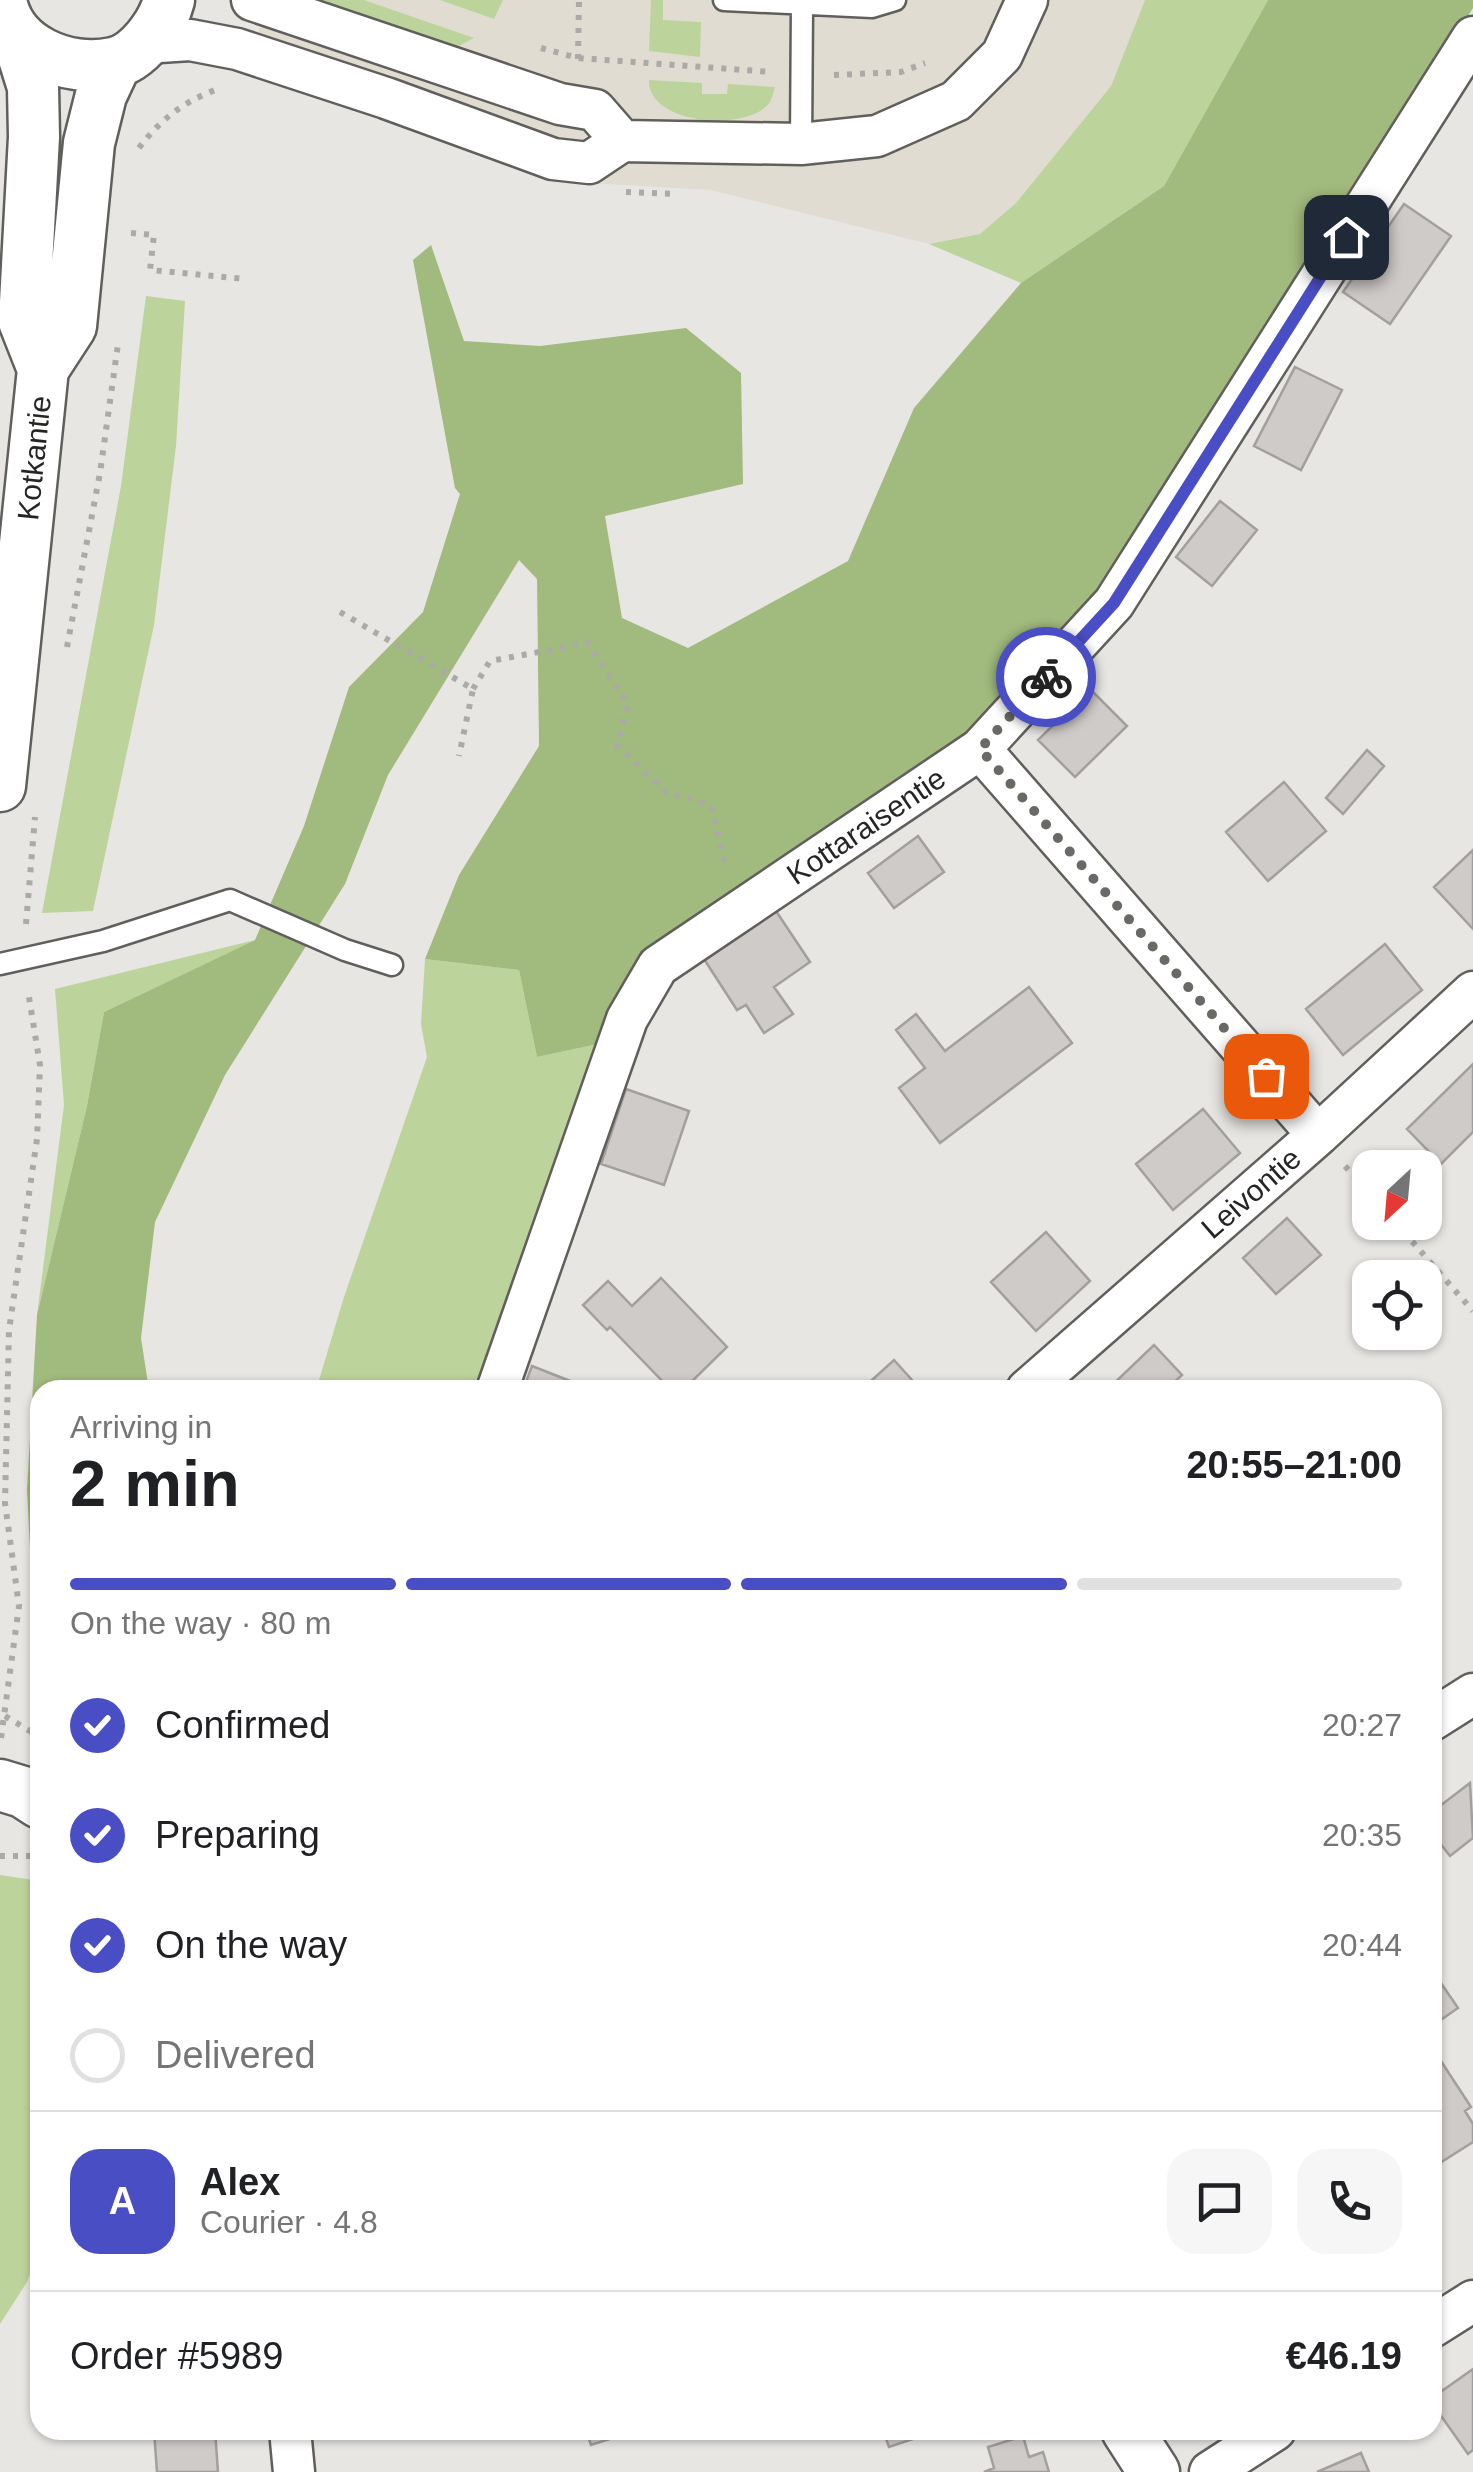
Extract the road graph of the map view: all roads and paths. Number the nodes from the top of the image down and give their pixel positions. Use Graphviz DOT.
graph roads {
  1 [pos="169,0"];
  2 [pos="252,0"];
  3 [pos="580,0"];
  4 [pos="724,0"];
  5 [pos="895,0"];
  6 [pos="1027,0"];
  7 [pos="802,5"];
  8 [pos="5,17"];
  9 [pos="1473,37"];
  10 [pos="556,52"];
  11 [pos="130,53"];
  12 [pos="936,56"];
  13 [pos="578,58"];
  14 [pos="577,72"];
  15 [pos="774,72"];
  16 [pos="828,75"];
  17 [pos="227,86"];
  18 [pos="622,141"];
  19 [pos="800,144"];
  20 [pos="138,165"];
  21 [pos="133,216"];
  22 [pos="131,233"];
  23 [pos="130,251"];
  24 [pos="246,279"];
  25 [pos="118,343"];
  26 [pos="43,369"];
  27 [pos="340,612"];
  28 [pos="66,648"];
  29 [pos="473,689"];
  30 [pos="980,749"];
  31 [pos="458,756"];
  32 [pos="19,794"];
  33 [pos="736,913"];
  34 [pos="23,959"];
  35 [pos="0,964"];
  36 [pos="392,965"];
  37 [pos="1473,992"];
  38 [pos="1318,1135"];
  39 [pos="1411,1240"];
  40 [pos="1473,1311"];
  41 [pos="501,1380"];
  42 [pos="1037,1380"];
  43 [pos="1473,1694"];
  44 [pos="1442,1714"];
  45 [pos="5,1716"];
  46 [pos="30,1730"];
  47 [pos="0,1746"];
  48 [pos="0,1786"];
  49 [pos="30,1797"];
  50 [pos="0,1856"];
  51 [pos="30,1856"];
  52 [pos="1473,2301"];
  53 [pos="1442,2321"];
  54 [pos="291,2440"];
  55 [pos="1133,2440"];
  56 [pos="1260,2440"];
  57 [pos="294,2472"];
  58 [pos="1154,2472"];
  59 [pos="1210,2472"];
  1 -- 11 [label="street, Kotkantie"];
  2 -- 18 [label="street"];
  3 -- 13 [label="path"];
  4 -- 7 [label="lane"];
  5 -- 7 [label="lane"];
  6 -- 19 [label="street"];
  7 -- 19 [label="lane"];
  8 -- 11 [label="street"];
  8 -- 26 [label="street, Kotkantie"];
  9 -- 30 [label="street, Kottaraisentie"];
  10 -- 13 [label="path"];
  11 -- 18 [label="street"];
  11 -- 26 [label="street, Kotkantie"];
  12 -- 16 [label="path"];
  13 -- 14 [label="path"];
  13 -- 15 [label="path"];
  17 -- 20 [label="path"];
  18 -- 19 [label="street"];
  21 -- 22 [label="path"];
  22 -- 23 [label="path"];
  22 -- 24 [label="path"];
  25 -- 28 [label="path"];
  26 -- 32 [label="street, Kotkantie"];
  27 -- 29 [label="path"];
  29 -- 31 [label="path"];
  29 -- 33 [label="path"];
  30 -- 33 [label="street, Kottaraisentie"];
  30 -- 38 [label="street"];
  32 -- 34 [label="path"];
  33 -- 41 [label="street, Kottaraisentie"];
  34 -- 35 [label="lane"];
  34 -- 36 [label="lane"];
  34 -- 45 [label="path"];
  37 -- 38 [label="street, Leivontie"];
  38 -- 42 [label="street, Leivontie"];
  39 -- 40 [label="path"];
  43 -- 44 [label="street"];
  45 -- 46 [label="path"];
  45 -- 47 [label="path"];
  48 -- 49 [label="street"];
  50 -- 51 [label="path"];
  52 -- 53 [label="street"];
  54 -- 57 [label="street"];
  55 -- 58 [label="street"];
  56 -- 59 [label="street"];
}
